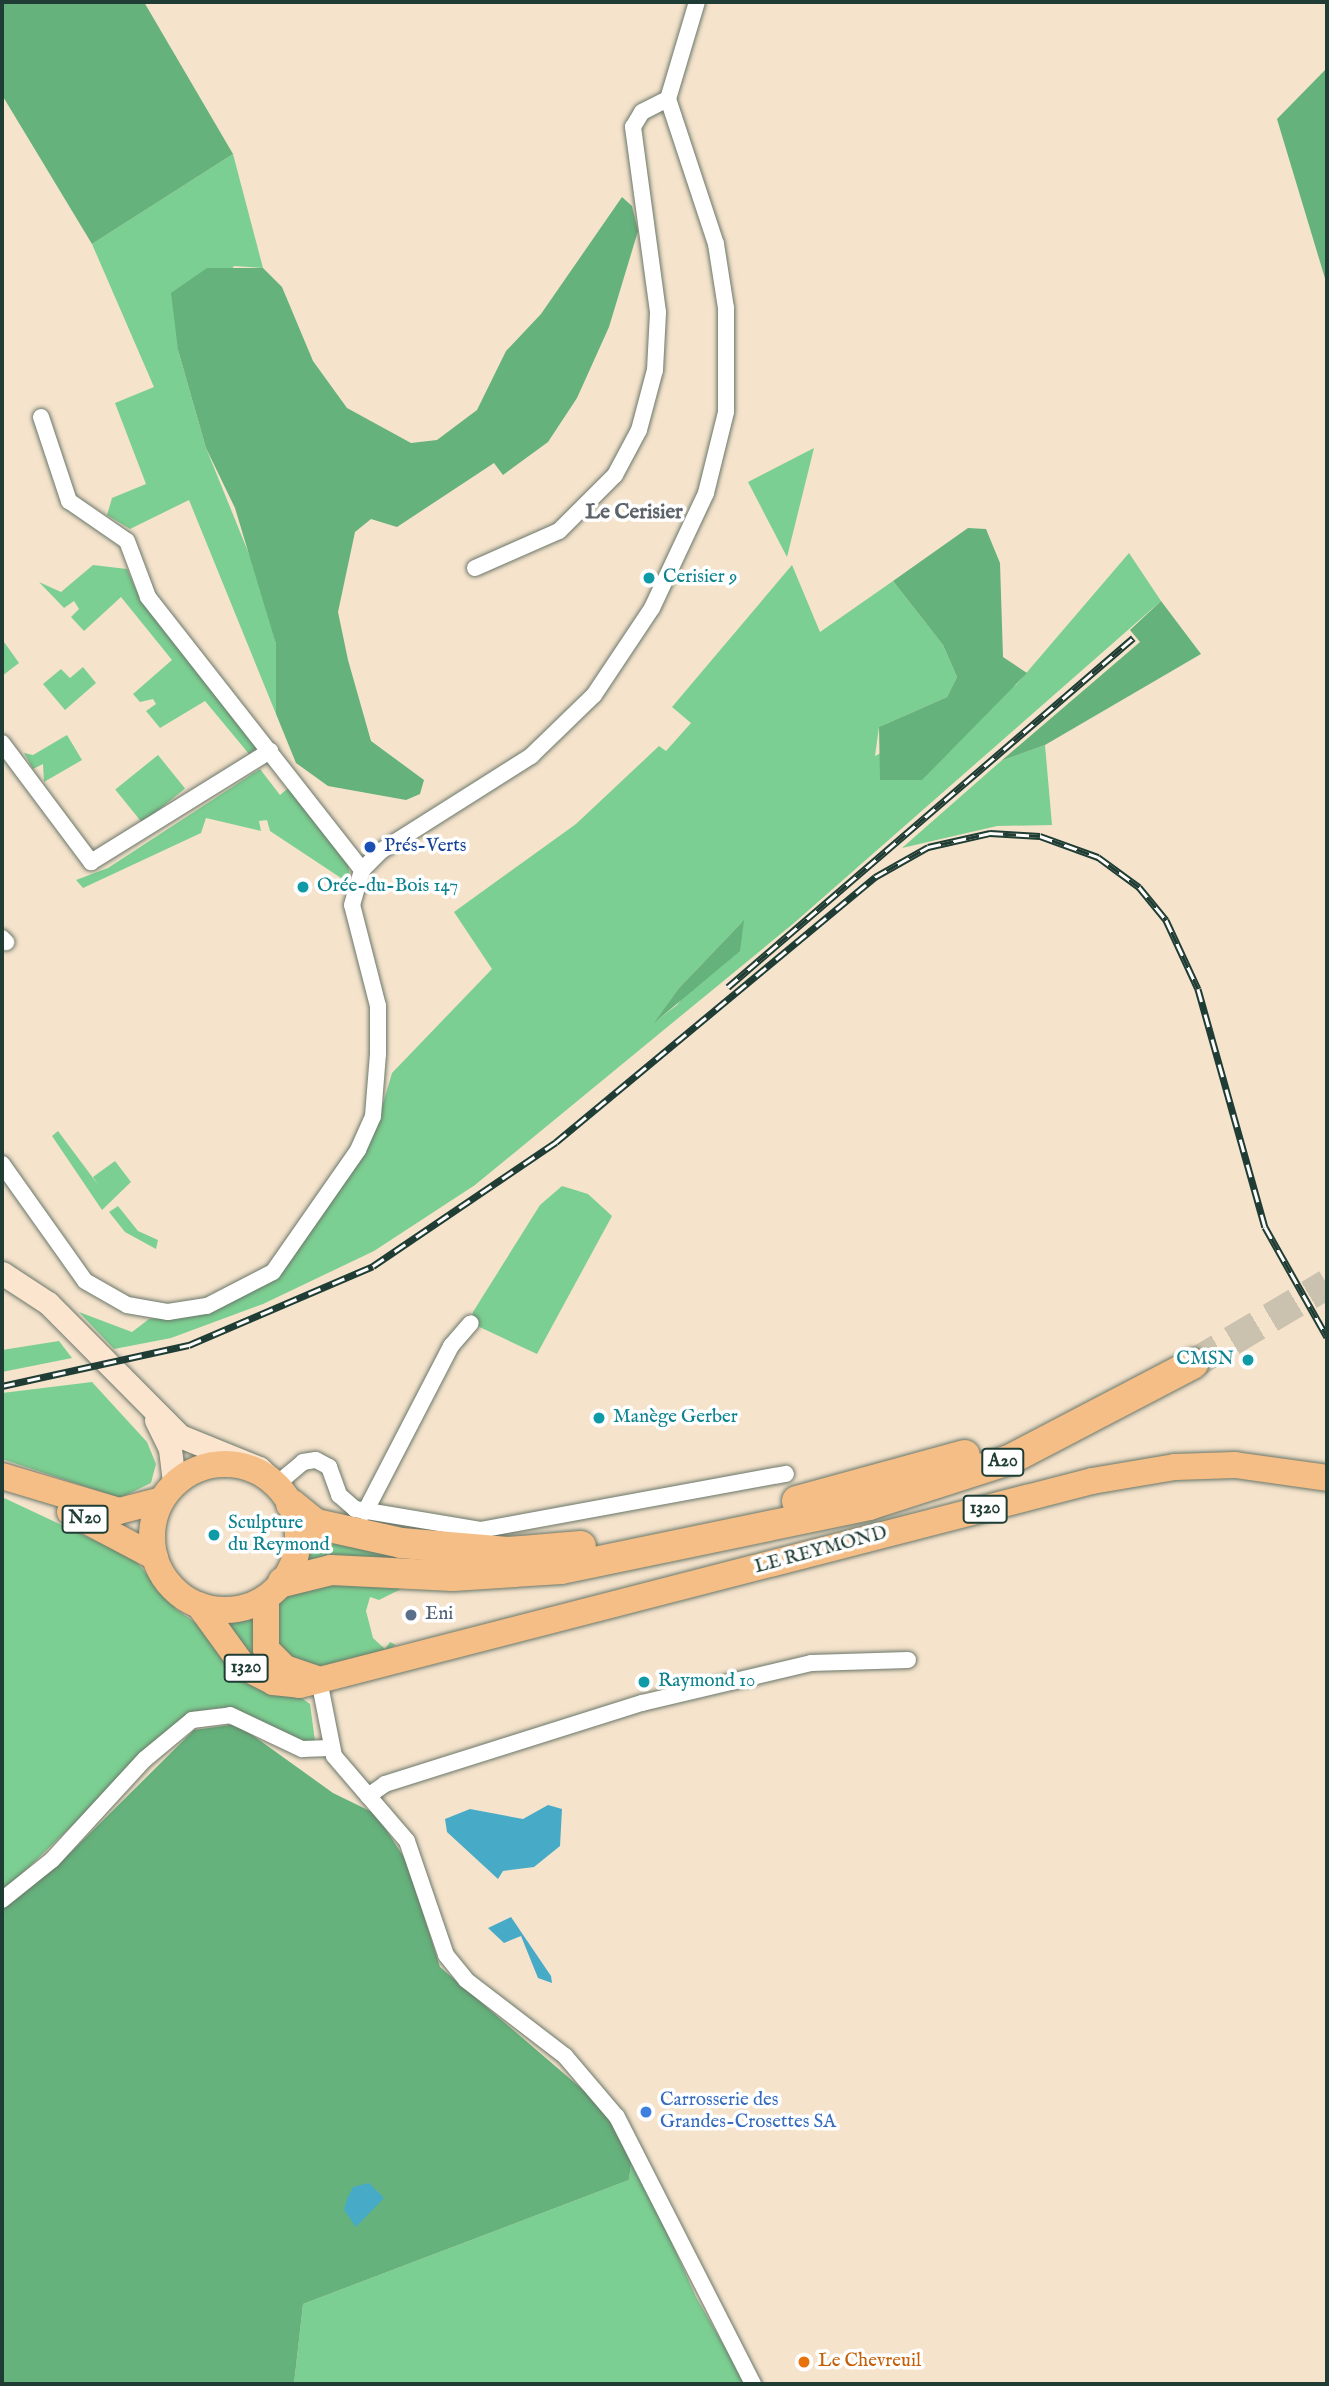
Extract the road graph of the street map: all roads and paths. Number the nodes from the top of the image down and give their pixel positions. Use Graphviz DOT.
graph roads {
  1 [pos="697,2"];
  2 [pos="668,99"];
  3 [pos="41,417"];
  4 [pos="475,568"];
  5 [pos="2,743"];
  6 [pos="270,751"];
  7 [pos="362,870"];
  8 [pos="2,1164"];
  9 [pos="2,1273"];
  10 [pos="471,1323"];
  11 [pos="150,1412"];
  12 [pos="786,1474"];
  13 [pos="1327,1478"];
  14 [pos="8,1479"];
  15 [pos="280,1489"];
  16 [pos="168,1492"];
  17 [pos="365,1512"];
  18 [pos="155,1557"];
  19 [pos="274,1590"];
  20 [pos="200,1605"];
  21 [pos="908,1660"];
  22 [pos="319,1680"];
  23 [pos="330,1748"];
  24 [pos="368,1796"];
  25 [pos="2,1900"];
  26 [pos="753,2384"];
  1 -- 2 [label="street"];
  2 -- 4 [label="street"];
  2 -- 7 [label="street"];
  3 -- 6 [label="street"];
  5 -- 6 [label="street"];
  6 -- 7 [label="street"];
  7 -- 8 [label="street"];
  9 -- 11 [label="main road"];
  10 -- 17 [label="street"];
  11 -- 15 [label="main road"];
  11 -- 16 [label="main road"];
  12 -- 17 [label="street"];
  13 -- 22 [label="main road, LE REYMOND / 1320"];
  14 -- 16 [label="main road, N20"];
  14 -- 18 [label="main road, N20"];
  15 -- 16 [label="main road, N20"];
  15 -- 17 [label="street"];
  15 -- 19 [label="main road"];
  15 -- 19 [label="highway, A20"];
  16 -- 18 [label="main road"];
  18 -- 20 [label="main road"];
  19 -- 20 [label="main road"];
  19 -- 22 [label="main road, 1320"];
  20 -- 22 [label="main road, 1320"];
  21 -- 24 [label="street"];
  22 -- 23 [label="street"];
  23 -- 24 [label="street"];
  23 -- 25 [label="street"];
  24 -- 26 [label="street"];
}
